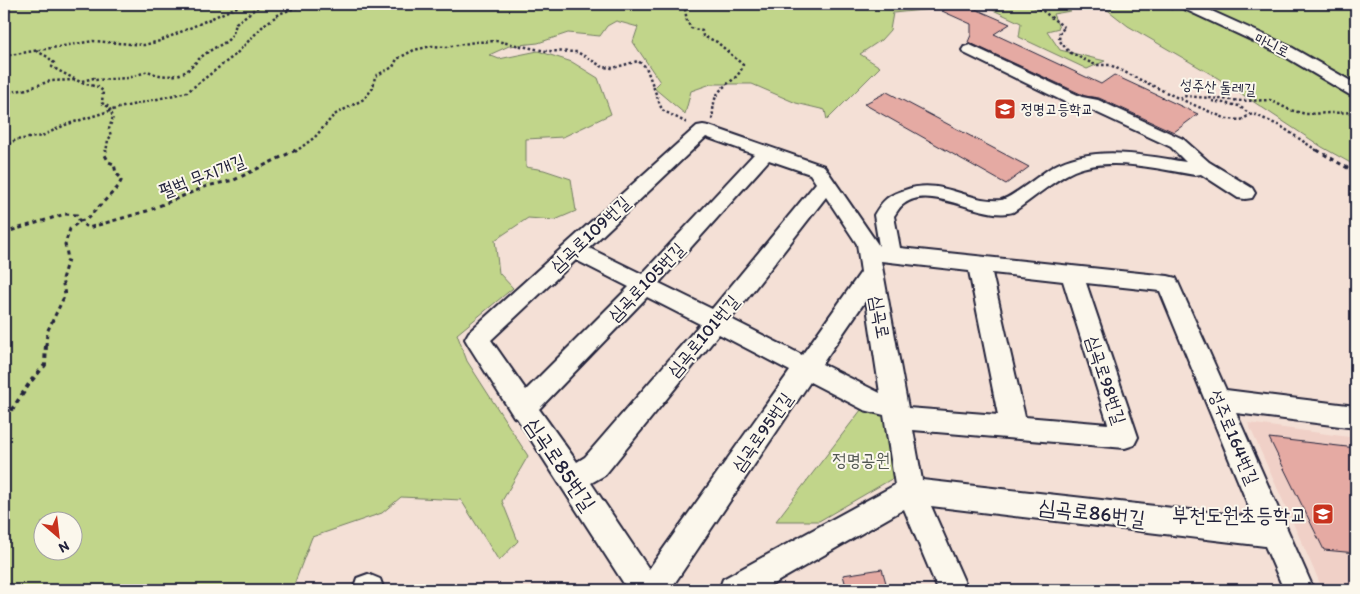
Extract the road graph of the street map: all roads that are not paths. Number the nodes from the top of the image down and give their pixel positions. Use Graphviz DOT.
graph roads {
  1 [pos="1185,4"];
  2 [pos="970,50"];
  3 [pos="1356,91"];
  4 [pos="703,130"];
  5 [pos="766,152"];
  6 [pos="1202,166"];
  7 [pos="826,184"];
  8 [pos="1245,193"];
  9 [pos="573,249"];
  10 [pos="877,260"];
  11 [pos="979,264"];
  12 [pos="1072,274"];
  13 [pos="644,286"];
  14 [pos="711,327"];
  15 [pos="476,339"];
  16 [pos="802,374"];
  17 [pos="1219,400"];
  18 [pos="523,409"];
  19 [pos="896,412"];
  20 [pos="1356,417"];
  21 [pos="1014,428"];
  22 [pos="573,479"];
  23 [pos="910,491"];
  24 [pos="1274,533"];
  25 [pos="645,590"];
  26 [pos="652,590"];
  27 [pos="734,590"];
  28 [pos="953,590"];
  29 [pos="1299,590"];
  1 -- 3 [label="street, 마니로"];
  2 -- 6 [label="street"];
  4 -- 5 [label="street, 심곡로"];
  4 -- 9 [label="street, 심곡로109번길"];
  5 -- 7 [label="street, 심곡로"];
  5 -- 13 [label="street, 심곡로105번길"];
  6 -- 8 [label="street"];
  6 -- 10 [label="street"];
  7 -- 10 [label="street, 심곡로"];
  7 -- 14 [label="street, 심곡로101번길"];
  9 -- 13 [label="street, 심곡로98번길"];
  9 -- 15 [label="street, 심곡로109번길"];
  10 -- 11 [label="street"];
  10 -- 16 [label="street, 심곡로95번길"];
  10 -- 19 [label="street, 심곡로"];
  11 -- 12 [label="street"];
  11 -- 21 [label="street"];
  12 -- 17 [label="street, 성주로164번길"];
  12 -- 21 [label="street, 심곡로98번길"];
  13 -- 14 [label="street, 심곡로98번길"];
  13 -- 18 [label="street, 심곡로105번길"];
  14 -- 16 [label="street, 심곡로98번길"];
  14 -- 22 [label="street, 심곡로101번길"];
  15 -- 18 [label="street, 심곡로85번길"];
  16 -- 19 [label="street, 심곡로98번길"];
  16 -- 26 [label="street, 심곡로95번길"];
  17 -- 20 [label="street"];
  17 -- 24 [label="street, 성주로164번길"];
  18 -- 22 [label="street, 심곡로85번길"];
  19 -- 21 [label="street, 심곡로98번길"];
  19 -- 23 [label="street, 심곡로"];
  22 -- 25 [label="street, 심곡로85번길"];
  23 -- 24 [label="street, 심곡로86번길"];
  23 -- 27 [label="street"];
  23 -- 28 [label="street, 심곡로"];
  24 -- 29 [label="street, 성주로164번길"];
}
